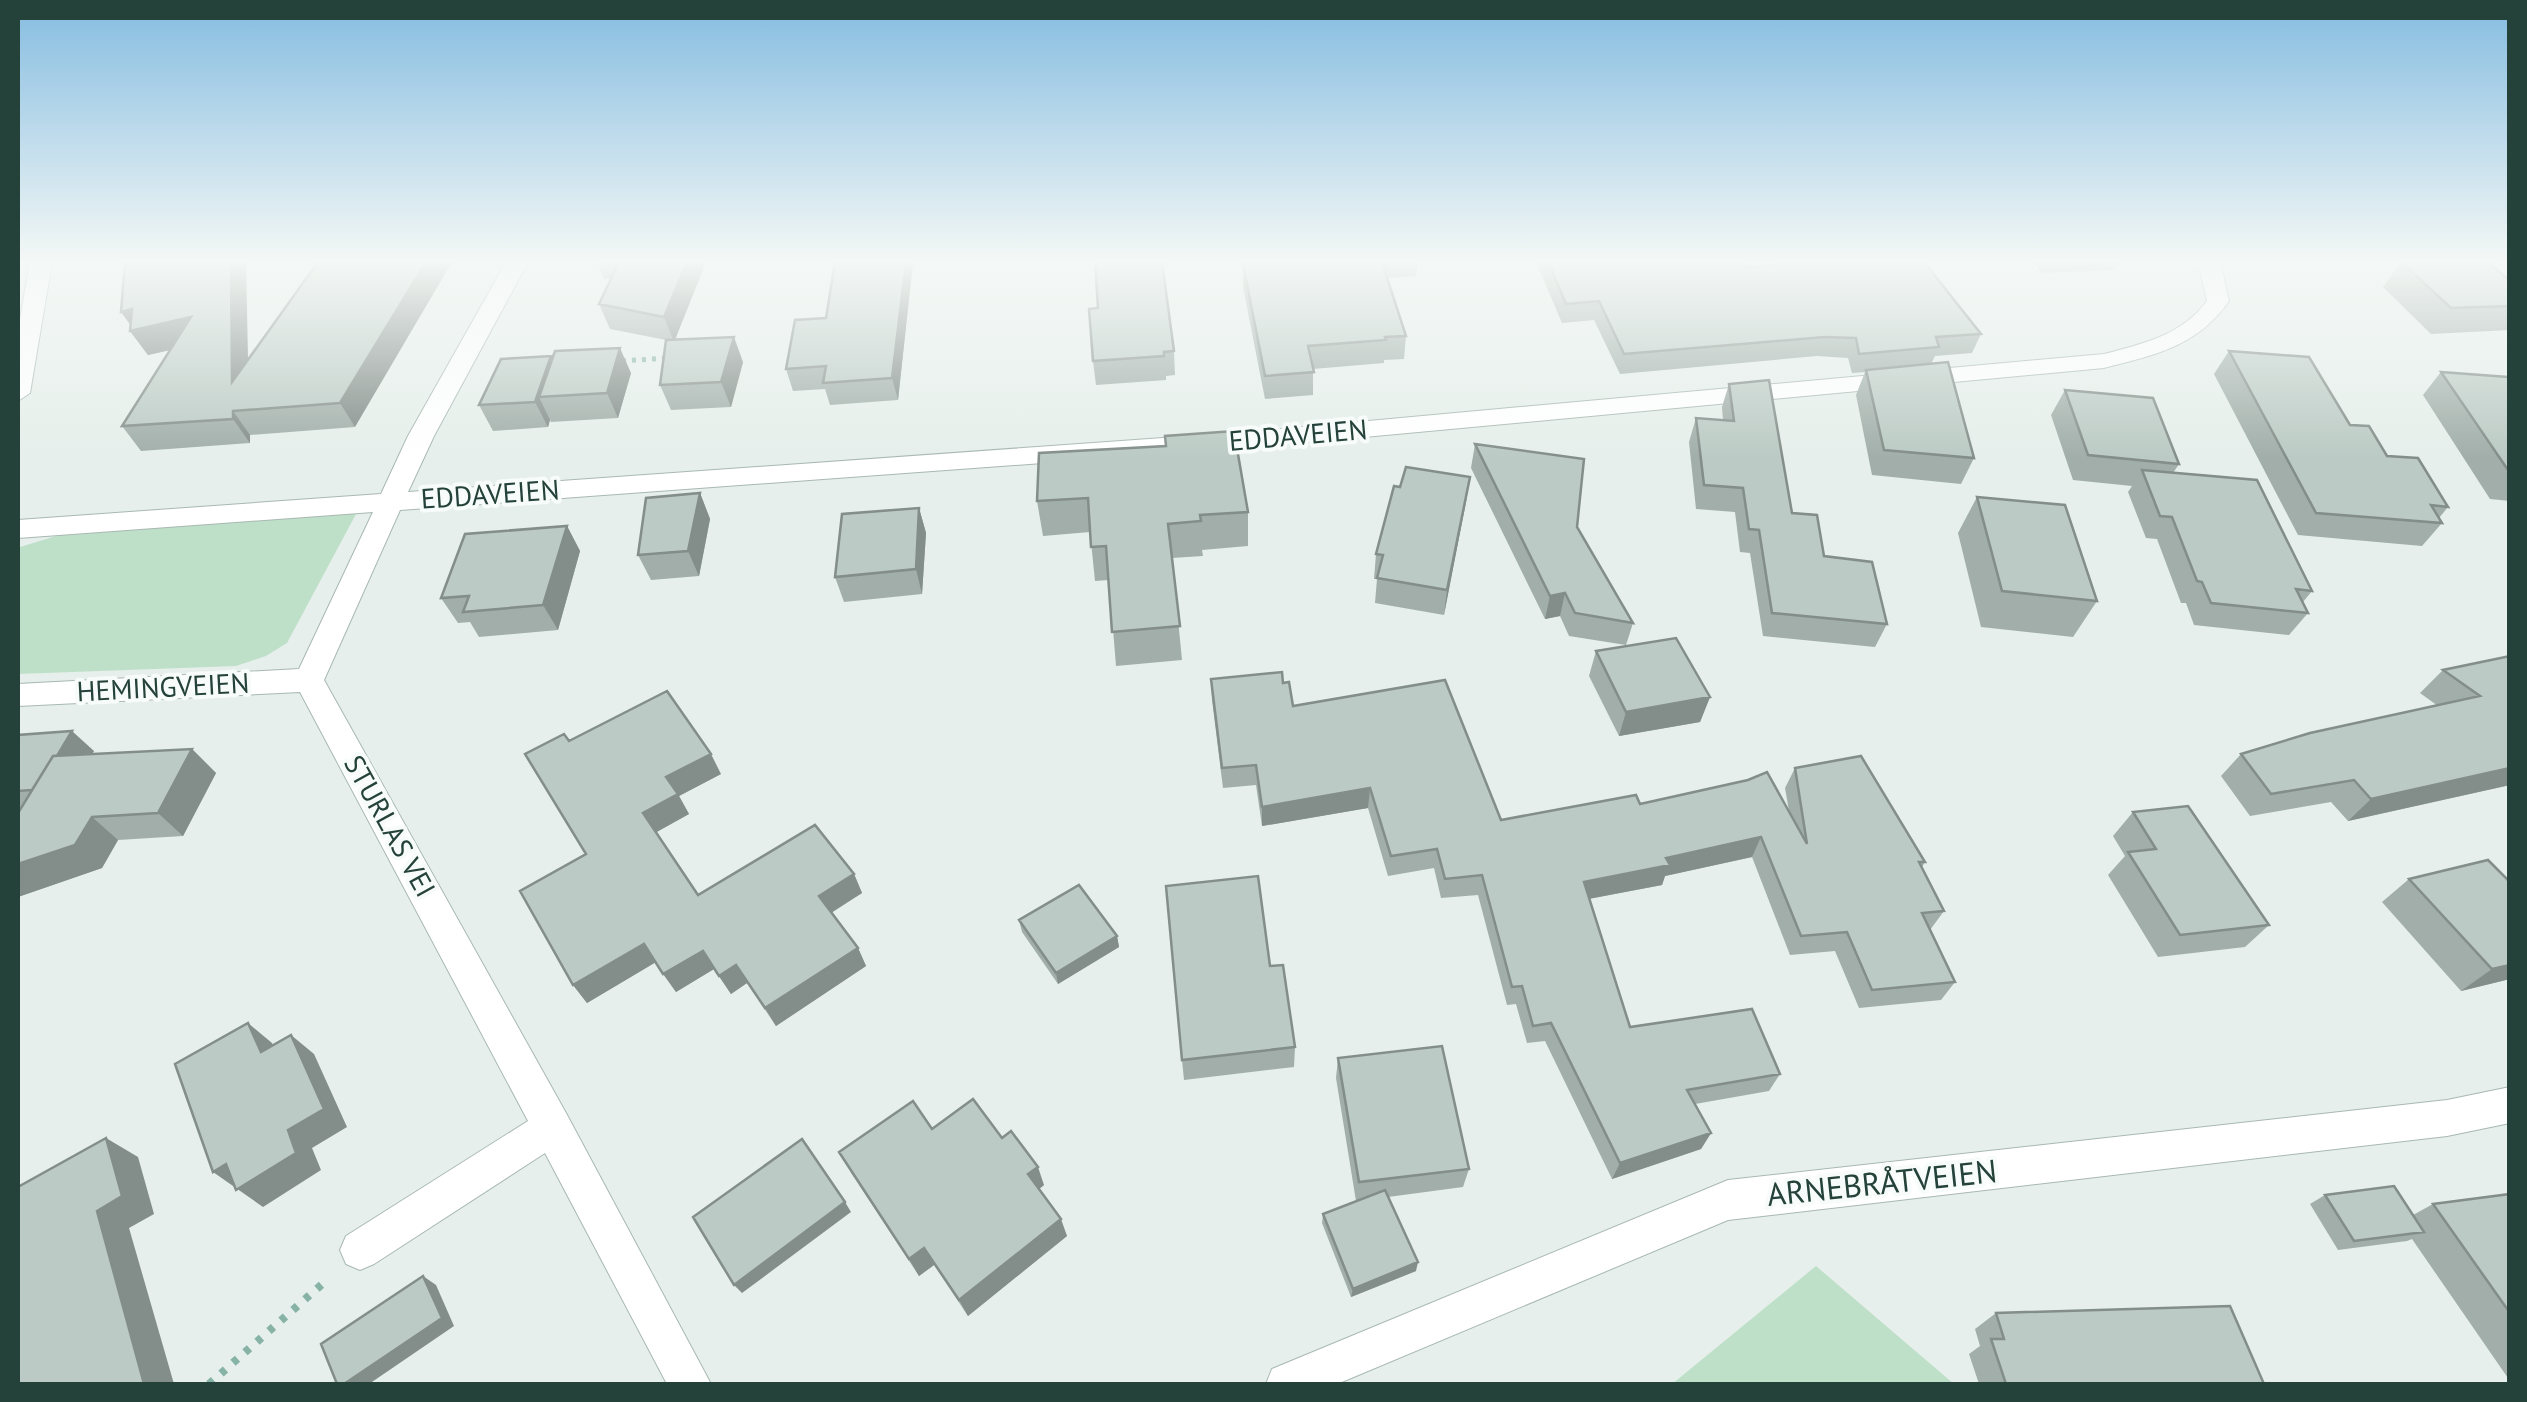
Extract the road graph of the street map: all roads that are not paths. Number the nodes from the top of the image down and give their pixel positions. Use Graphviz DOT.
graph roads {
  1 [pos="29,327"];
  2 [pos="480,327"];
  3 [pos="2196,327"];
  4 [pos="18,393"];
  5 [pos="390,501"];
  6 [pos="18,529"];
  7 [pos="309,680"];
  8 [pos="18,694"];
  9 [pos="2510,1105"];
  10 [pos="552,1126"];
  11 [pos="360,1250"];
  12 [pos="690,1384"];
  13 [pos="1287,1384"];
  1 -- 4 [label="street"];
  2 -- 5 [label="street"];
  3 -- 5 [label="street, EDDAVEIEN"];
  5 -- 6 [label="street, EDDAVEIEN"];
  5 -- 7 [label="street"];
  7 -- 8 [label="street, HEMINGVEIEN"];
  7 -- 10 [label="street, STURLAS VEI"];
  9 -- 13 [label="street, ARNEBRÅTVEIEN"];
  10 -- 11 [label="street"];
  10 -- 12 [label="street, STURLAS VEI"];
}
